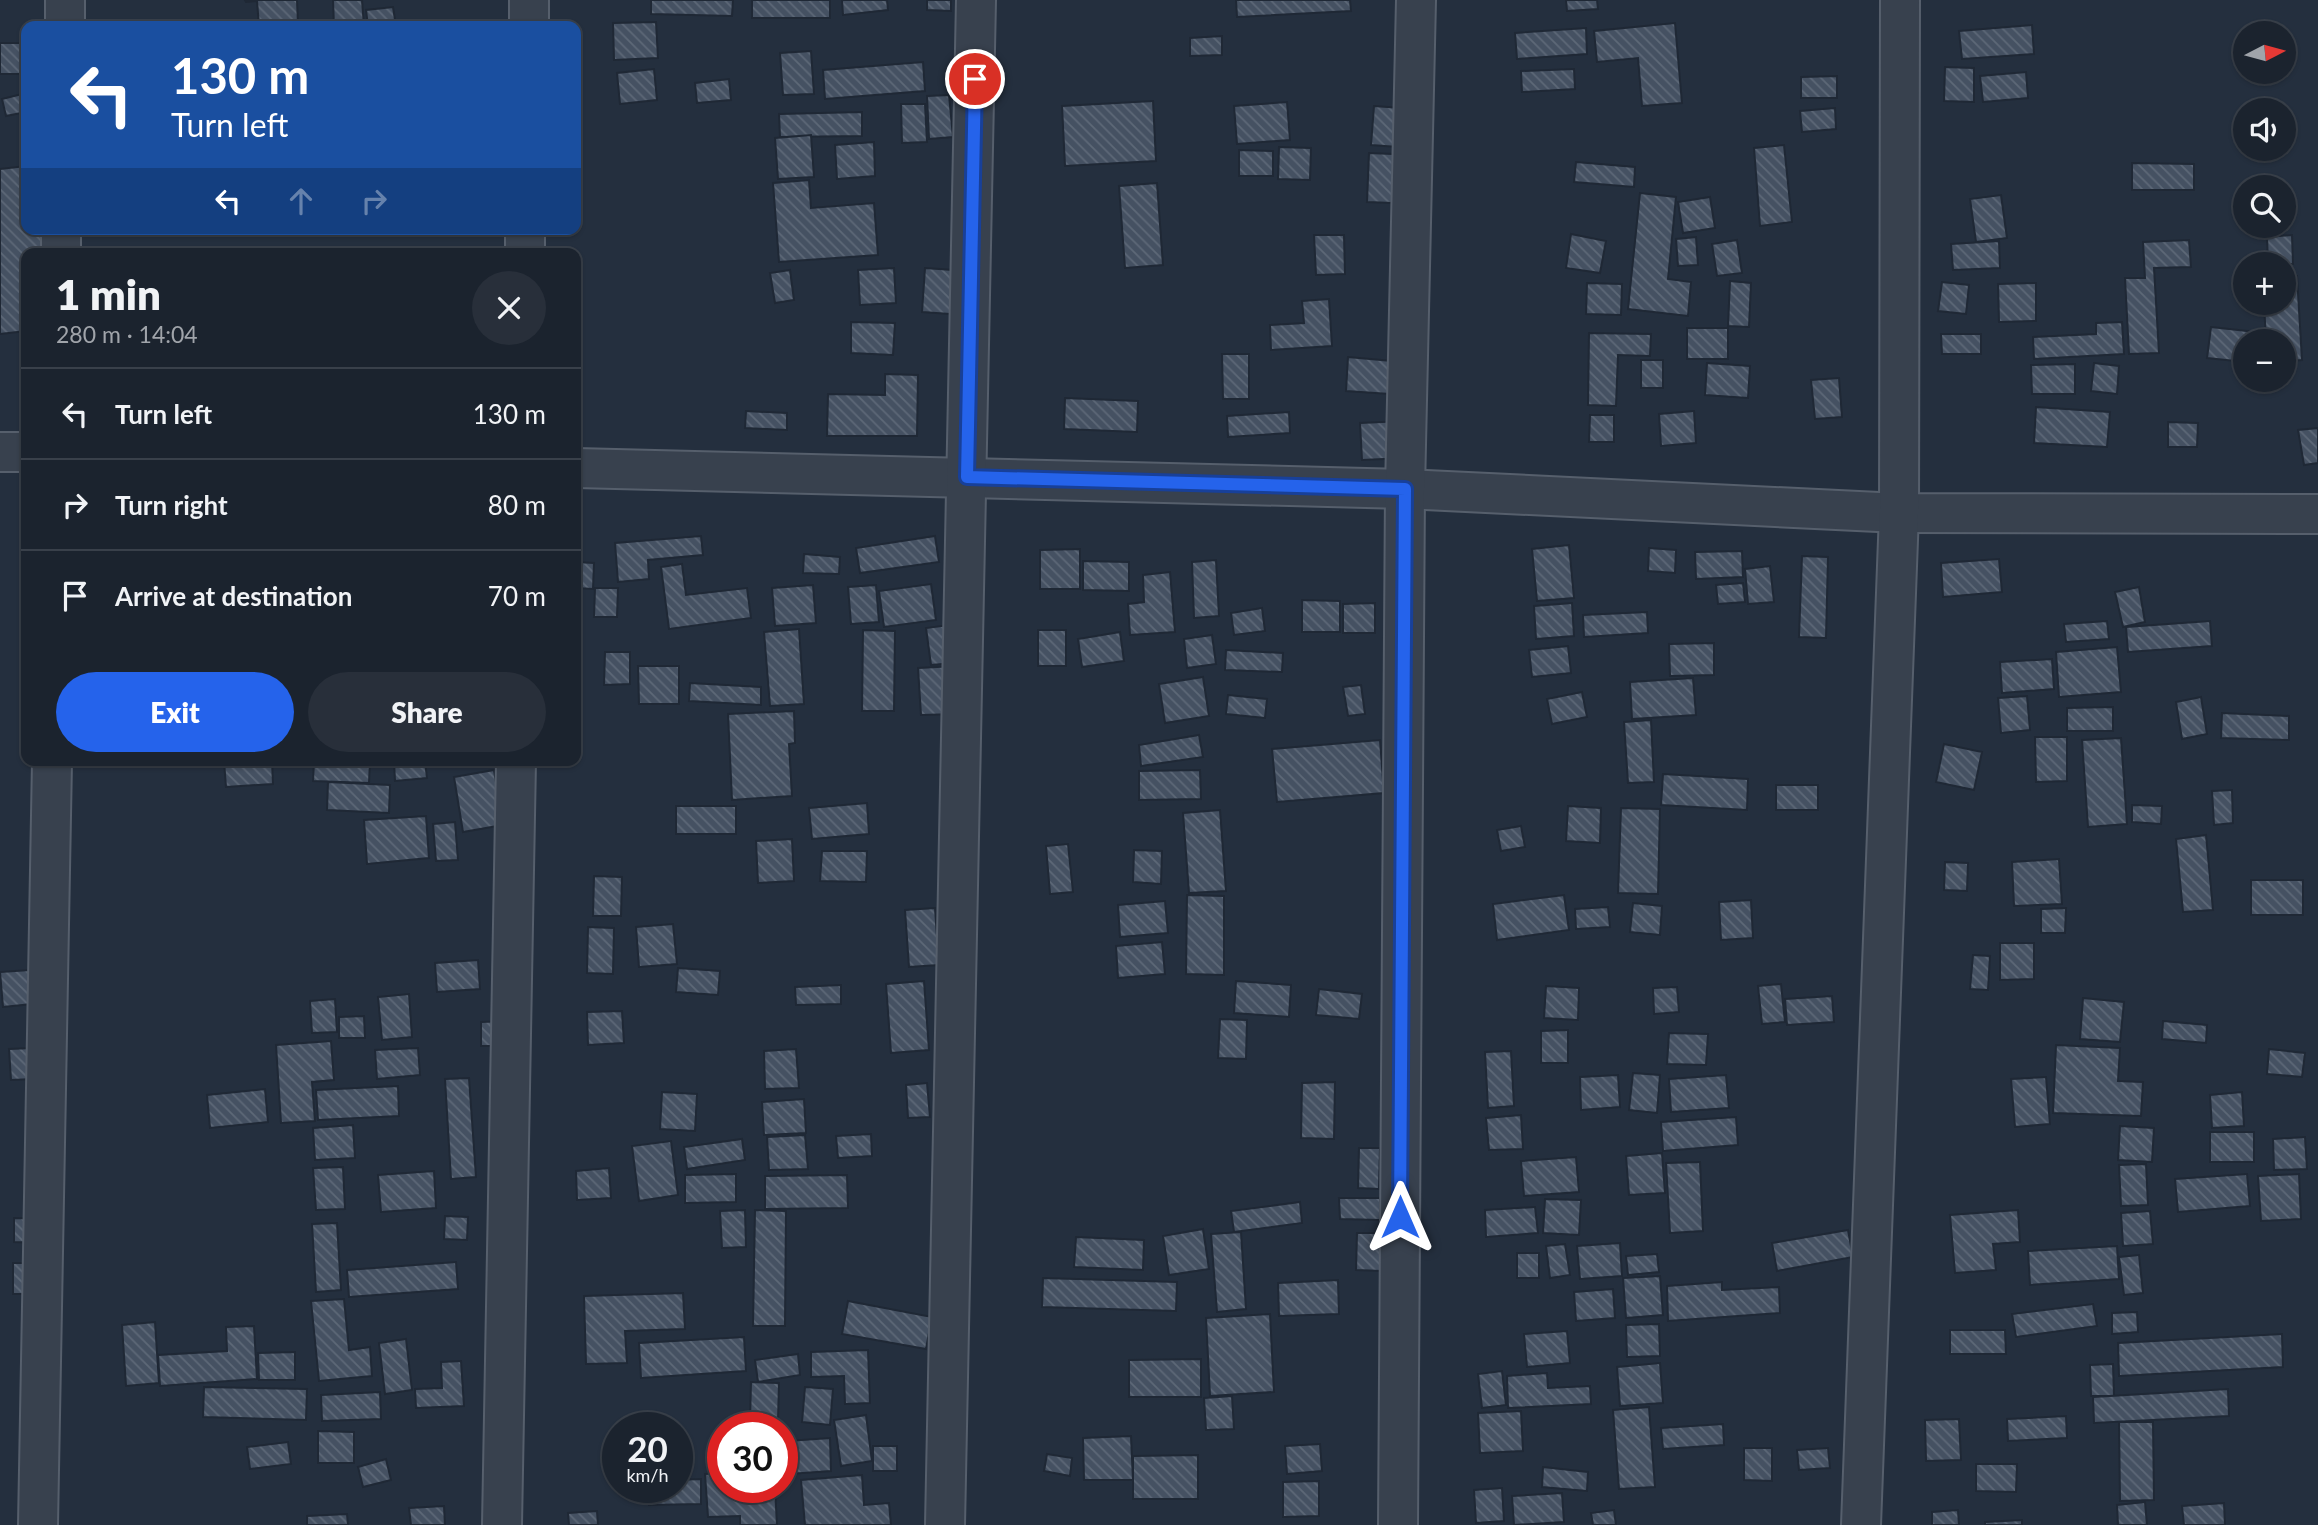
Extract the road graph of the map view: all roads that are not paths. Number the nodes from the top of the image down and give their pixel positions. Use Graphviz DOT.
graph roads {
  1 [pos="65,0"];
  2 [pos="529,0"];
  3 [pos="976,0"];
  4 [pos="1416,0"];
  5 [pos="1900,0"];
  6 [pos="65,21"];
  7 [pos="529,21"];
  8 [pos="0,452"];
  9 [pos="21,452"];
  10 [pos="581,468"];
  11 [pos="967,477"];
  12 [pos="1405,489"];
  13 [pos="1899,513"];
  14 [pos="2318,514"];
  15 [pos="51,766"];
  16 [pos="516,766"];
  17 [pos="38,1525"];
  18 [pos="502,1525"];
  19 [pos="946,1525"];
  20 [pos="1398,1525"];
  21 [pos="1861,1525"];
  1 -- 6 [label="street"];
  2 -- 7 [label="street"];
  3 -- 11 [label="street"];
  4 -- 12 [label="street"];
  5 -- 13 [label="street"];
  8 -- 9 [label="street"];
  10 -- 11 [label="street"];
  11 -- 12 [label="street"];
  11 -- 19 [label="street"];
  12 -- 13 [label="street"];
  12 -- 20 [label="street"];
  13 -- 14 [label="street"];
  13 -- 21 [label="street"];
  15 -- 17 [label="street"];
  16 -- 18 [label="street"];
}
